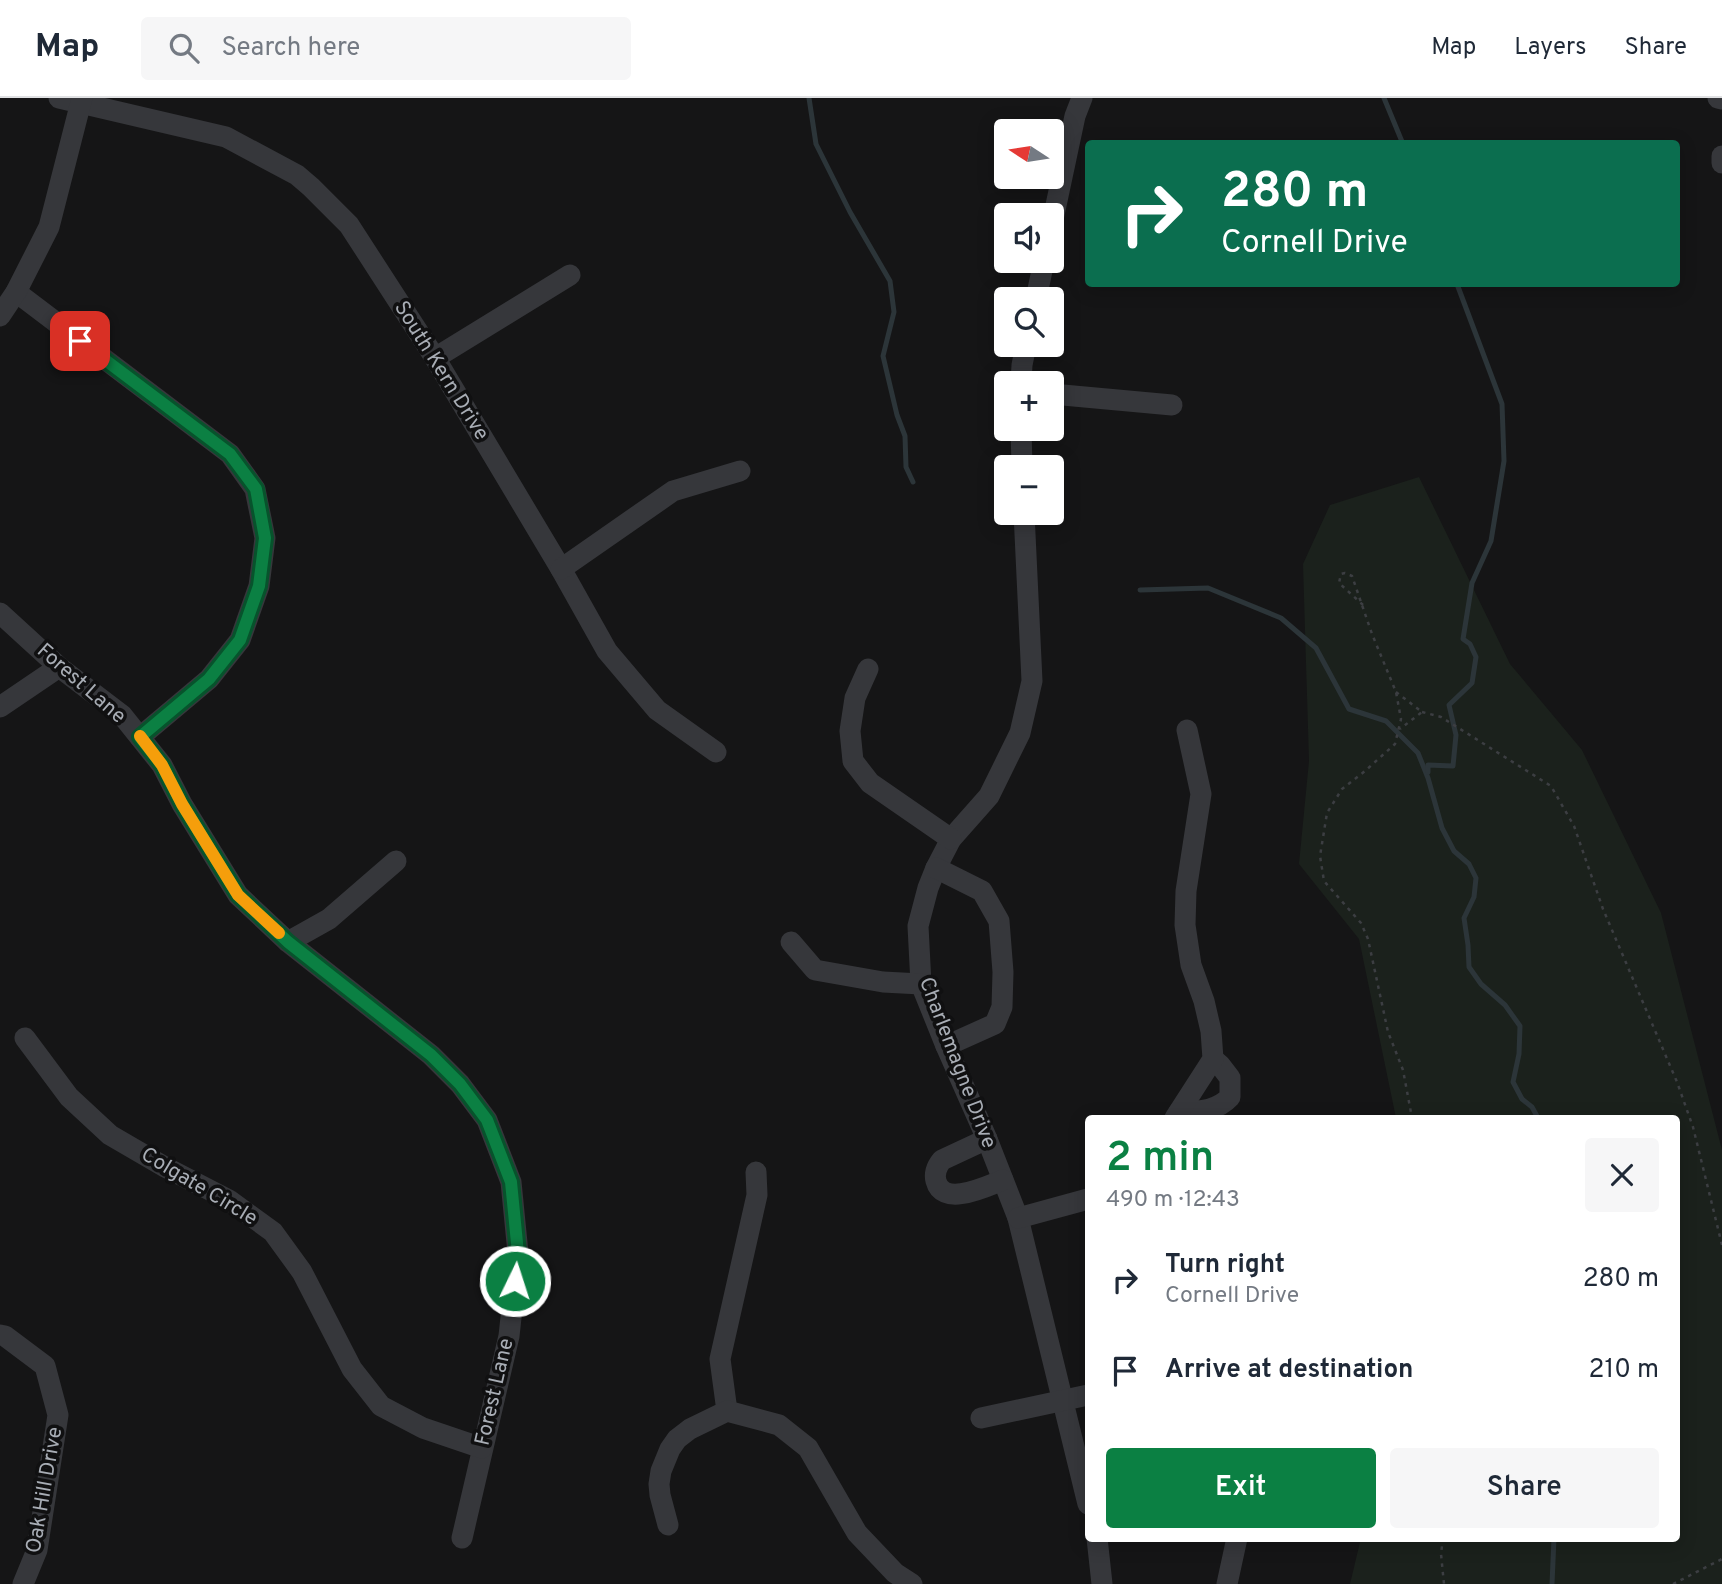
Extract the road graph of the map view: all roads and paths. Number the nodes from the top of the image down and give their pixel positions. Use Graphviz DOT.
graph roads {
  1 [pos="59,98"];
  2 [pos="1082,98"];
  3 [pos="82,100"];
  4 [pos="1722,156"];
  5 [pos="1722,163"];
  6 [pos="1056,203"];
  7 [pos="570,275"];
  8 [pos="16,292"];
  9 [pos="0,316"];
  10 [pos="435,358"];
  11 [pos="1064,395"];
  12 [pos="1172,405"];
  13 [pos="740,471"];
  14 [pos="1025,525"];
  15 [pos="561,569"];
  16 [pos="1363,605"];
  17 [pos="0,613"];
  18 [pos="59,667"];
  19 [pos="868,669"];
  20 [pos="1396,692"];
  21 [pos="0,707"];
  22 [pos="1422,712"];
  23 [pos="1187,730"];
  24 [pos="1398,731"];
  25 [pos="140,737"];
  26 [pos="716,752"];
  27 [pos="951,839"];
  28 [pos="396,861"];
  29 [pos="936,868"];
  30 [pos="288,942"];
  31 [pos="791,942"];
  32 [pos="922,984"];
  33 [pos="25,1038"];
  34 [pos="946,1046"];
  35 [pos="1213,1059"];
  36 [pos="1177,1115"];
  37 [pos="1411,1115"];
  38 [pos="987,1139"];
  39 [pos="756,1172"];
  40 [pos="1003,1180"];
  41 [pos="1085,1200"];
  42 [pos="1018,1218"];
  43 [pos="1722,1245"];
  44 [pos="0,1335"];
  45 [pos="1085,1396"];
  46 [pos="1063,1401"];
  47 [pos="727,1411"];
  48 [pos="981,1418"];
  49 [pos="482,1448"];
  50 [pos="1085,1492"];
  51 [pos="668,1525"];
  52 [pos="462,1538"];
  53 [pos="1097,1542"];
  54 [pos="1236,1542"];
  55 [pos="1442,1542"];
  56 [pos="1722,1559"];
  57 [pos="23,1584"];
  58 [pos="912,1584"];
  59 [pos="1102,1584"];
  60 [pos="1227,1584"];
  61 [pos="1444,1584"];
  62 [pos="1673,1584"];
  1 -- 3 [label="street, South Kern Drive"];
  2 -- 6 [label="street"];
  3 -- 8 [label="street"];
  3 -- 10 [label="street, South Kern Drive"];
  4 -- 5 [label="street"];
  7 -- 10 [label="street"];
  8 -- 9 [label="street"];
  8 -- 25 [label="street"];
  10 -- 15 [label="street, South Kern Drive"];
  11 -- 12 [label="street"];
  13 -- 15 [label="street"];
  14 -- 27 [label="street, Charlemagne Drive"];
  15 -- 26 [label="street, South Kern Drive"];
  16 -- 16 [label="path"];
  16 -- 20 [label="path"];
  17 -- 18 [label="street, Forest Lane"];
  18 -- 21 [label="street"];
  18 -- 25 [label="street, Forest Lane"];
  19 -- 27 [label="street"];
  20 -- 22 [label="path"];
  20 -- 24 [label="path"];
  22 -- 24 [label="path"];
  22 -- 43 [label="path"];
  23 -- 35 [label="street"];
  24 -- 37 [label="path"];
  25 -- 30 [label="street, Forest Lane"];
  27 -- 29 [label="street, Charlemagne Drive"];
  28 -- 30 [label="street"];
  29 -- 32 [label="street, Charlemagne Drive"];
  29 -- 34 [label="street"];
  30 -- 49 [label="street, Forest Lane"];
  31 -- 32 [label="street"];
  32 -- 34 [label="street, Charlemagne Drive"];
  33 -- 49 [label="street, Colgate Circle"];
  34 -- 38 [label="street, Charlemagne Drive"];
  35 -- 36 [label="street"];
  35 -- 36 [label="street"];
  38 -- 40 [label="street, Charlemagne Drive"];
  38 -- 40 [label="street"];
  39 -- 47 [label="street"];
  40 -- 42 [label="street, Charlemagne Drive"];
  41 -- 42 [label="street"];
  42 -- 46 [label="street, Charlemagne Drive"];
  44 -- 57 [label="street, Oak Hill Drive"];
  45 -- 46 [label="street"];
  46 -- 48 [label="street"];
  46 -- 50 [label="street, Charlemagne Drive"];
  47 -- 51 [label="street"];
  47 -- 58 [label="street"];
  49 -- 52 [label="street, Forest Lane"];
  53 -- 59 [label="street"];
  54 -- 60 [label="street"];
  55 -- 61 [label="path"];
  56 -- 62 [label="path"];
}
